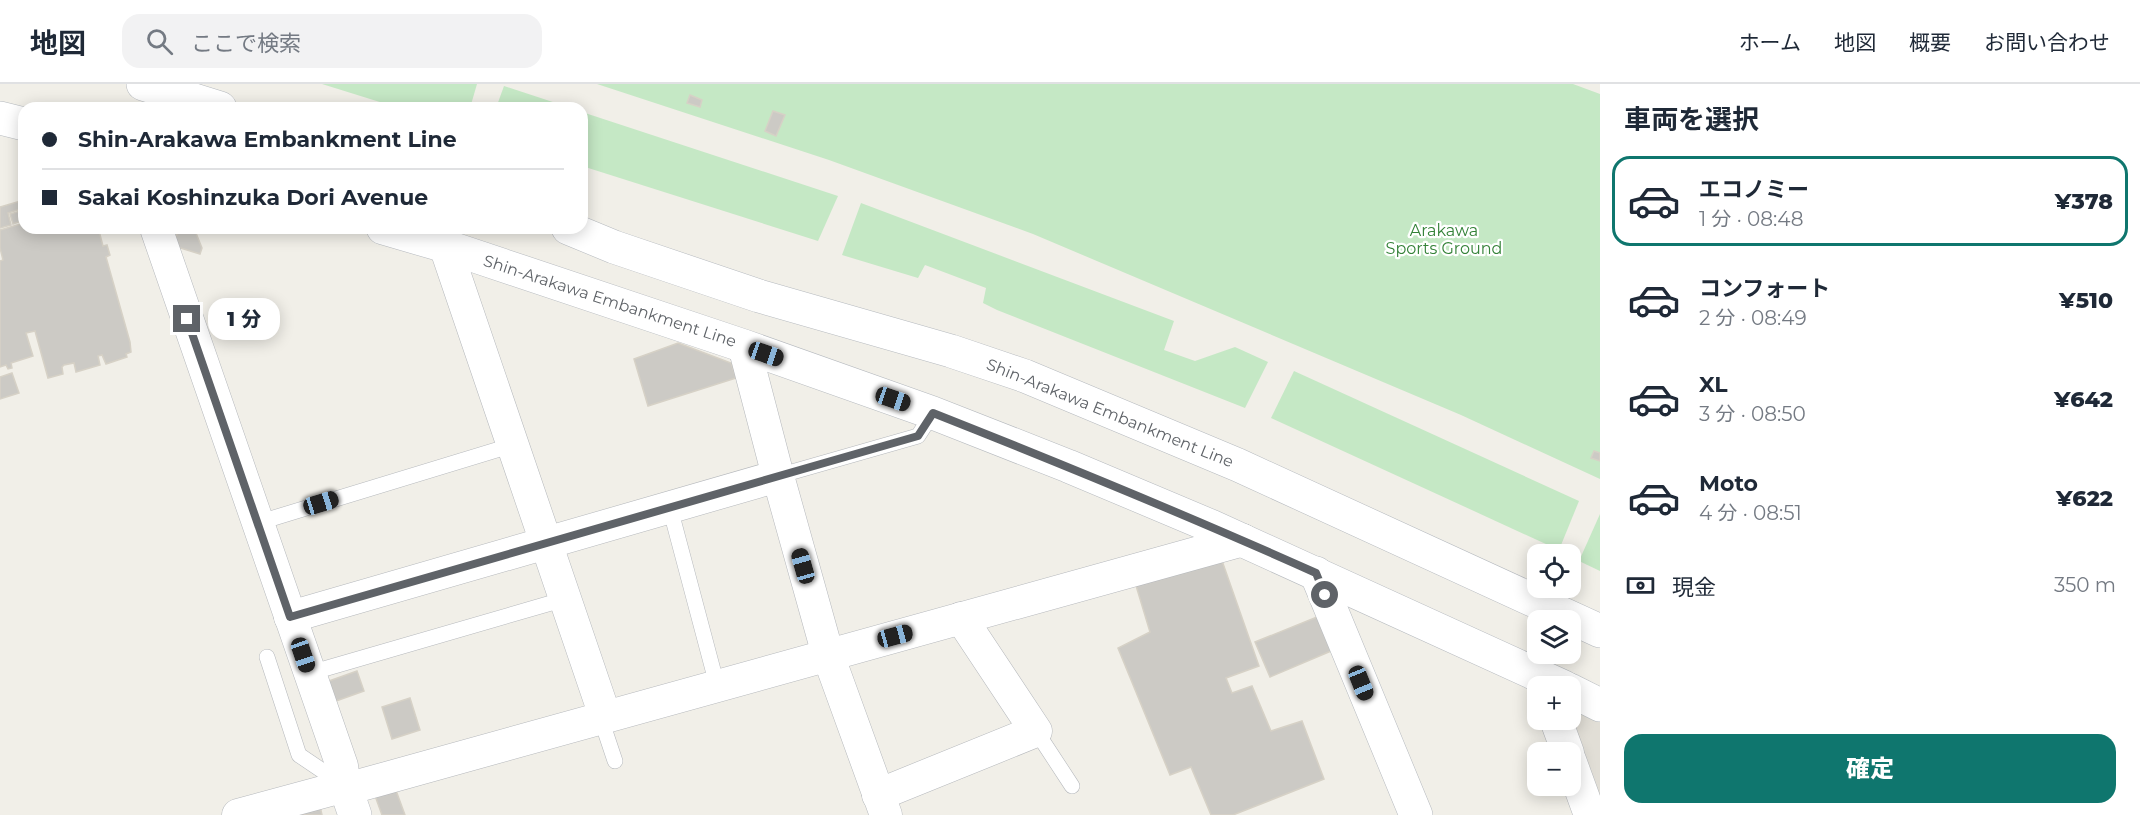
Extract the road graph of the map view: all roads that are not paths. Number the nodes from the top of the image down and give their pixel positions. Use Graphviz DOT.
graph roads {
  1 [pos="143,84"];
  2 [pos="201,102"];
  3 [pos="0,118"];
  4 [pos="18,122"];
  5 [pos="158,234"];
  6 [pos="404,234"];
  7 [pos="583,234"];
  8 [pos="445,246"];
  9 [pos="744,346"];
  10 [pos="933,413"];
  11 [pos="513,444"];
  12 [pos="778,476"];
  13 [pos="670,508"];
  14 [pos="257,523"];
  15 [pos="1243,540"];
  16 [pos="546,543"];
  17 [pos="1316,573"];
  18 [pos="565,599"];
  19 [pos="290,617"];
  20 [pos="961,618"];
  21 [pos="1600,631"];
  22 [pos="828,655"];
  23 [pos="267,657"];
  24 [pos="310,674"];
  25 [pos="1535,676"];
  26 [pos="717,685"];
  27 [pos="1581,696"];
  28 [pos="1600,705"];
  29 [pos="605,716"];
  30 [pos="1036,731"];
  31 [pos="615,761"];
  32 [pos="1072,786"];
  33 [pos="1581,790"];
  34 [pos="350,800"];
  35 [pos="882,805"];
  36 [pos="238,815"];
  37 [pos="1416,815"];
  38 [pos="1590,815"];
  1 -- 2 [label="main road"];
  3 -- 4 [label="main road"];
  5 -- 14 [label="street"];
  6 -- 8 [label="main road, Shin-Arakawa Embankment Line"];
  7 -- 21 [label="main road, Shin-Arakawa Embankment Line"];
  8 -- 9 [label="main road, Shin-Arakawa Embankment Line"];
  8 -- 11 [label="street"];
  9 -- 10 [label="main road, Shin-Arakawa Embankment Line"];
  9 -- 12 [label="street"];
  10 -- 12 [label="lane"];
  10 -- 15 [label="main road, Shin-Arakawa Embankment Line"];
  11 -- 14 [label="lane"];
  11 -- 16 [label="street"];
  12 -- 13 [label="street"];
  12 -- 22 [label="street"];
  13 -- 16 [label="street"];
  13 -- 26 [label="lane"];
  14 -- 19 [label="street"];
  15 -- 17 [label="main road, Shin-Arakawa Embankment Line"];
  15 -- 20 [label="street"];
  16 -- 18 [label="street"];
  16 -- 19 [label="street"];
  17 -- 25 [label="main road, Shin-Arakawa Embankment Line"];
  17 -- 37 [label="main road"];
  18 -- 24 [label="lane"];
  18 -- 29 [label="street"];
  19 -- 24 [label="street"];
  20 -- 22 [label="street"];
  20 -- 30 [label="street"];
  22 -- 26 [label="street"];
  22 -- 35 [label="street"];
  23 -- 34 [label="lane"];
  24 -- 34 [label="street"];
  26 -- 29 [label="street"];
  27 -- 28 [label="main road"];
  29 -- 31 [label="lane"];
  29 -- 34 [label="street"];
  30 -- 32 [label="lane"];
  30 -- 35 [label="street"];
  33 -- 38 [label="street"];
  34 -- 36 [label="street"];
}
